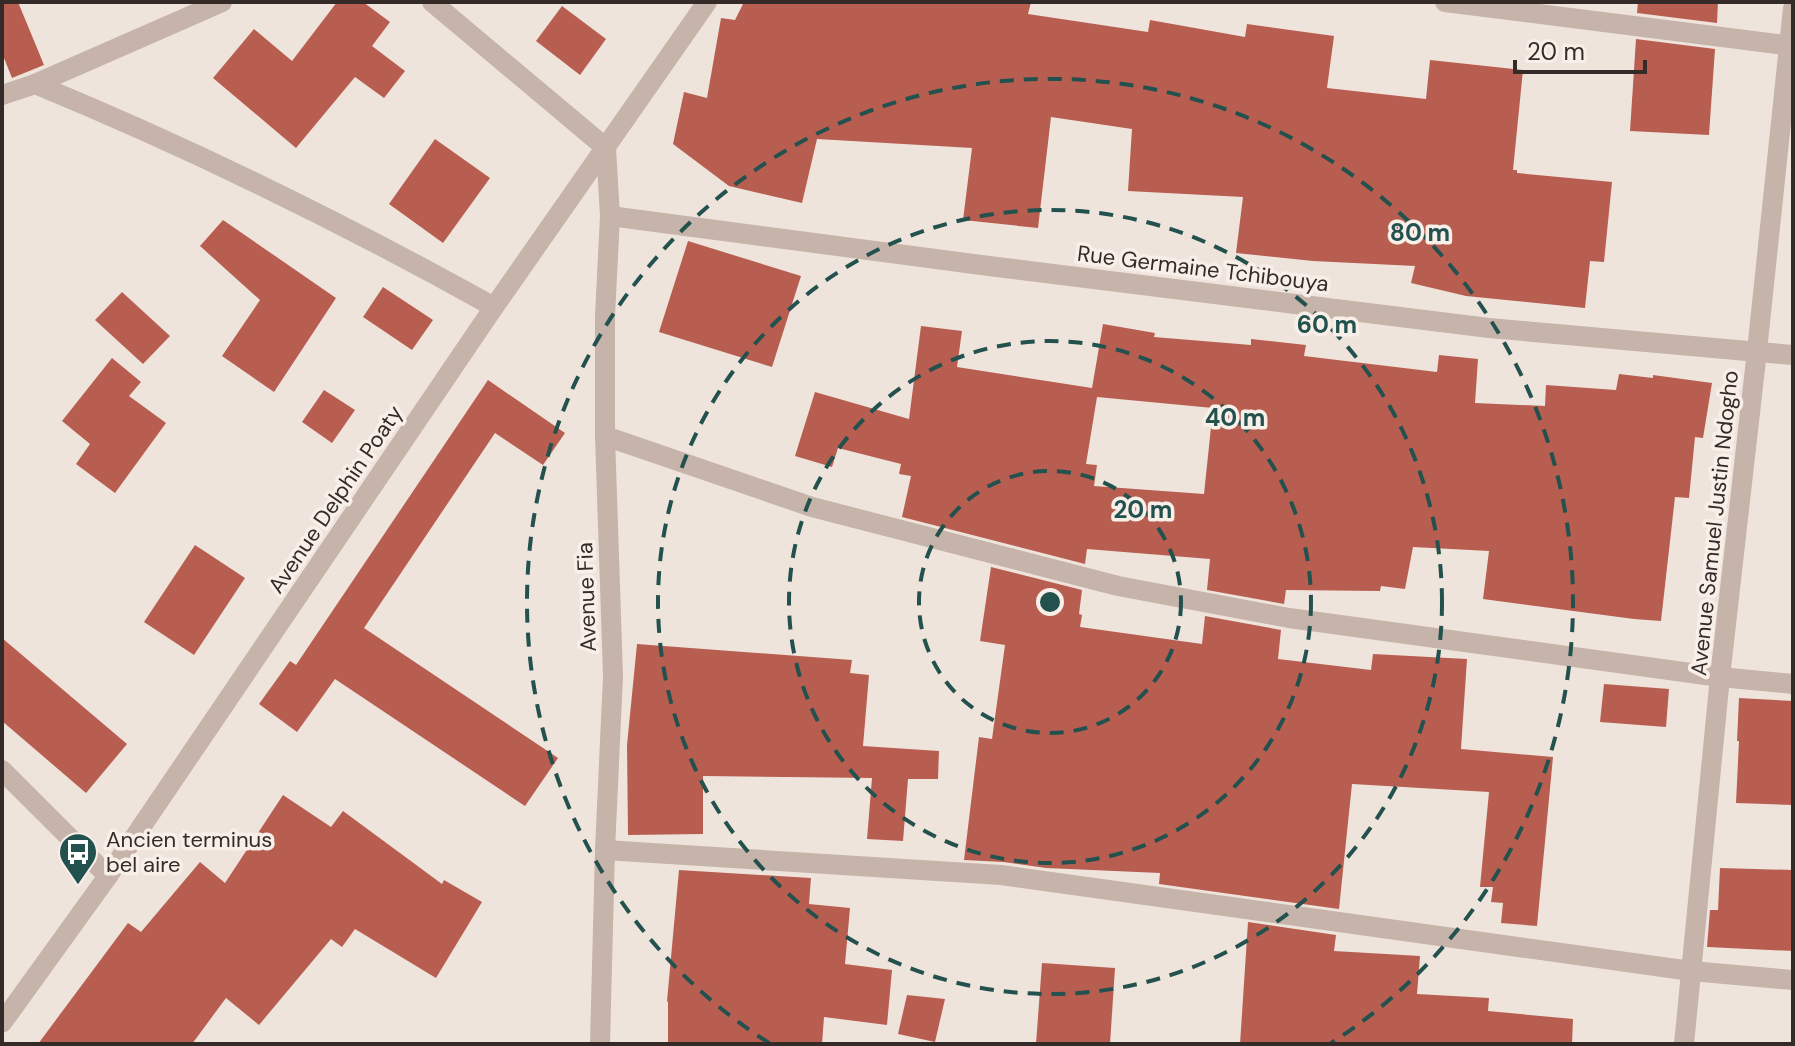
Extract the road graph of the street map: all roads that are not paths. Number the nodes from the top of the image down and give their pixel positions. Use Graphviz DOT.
graph roads {
  1 [pos="222,2"];
  2 [pos="432,2"];
  3 [pos="707,2"];
  4 [pos="1445,2"];
  5 [pos="1793,8"];
  6 [pos="1791,46"];
  7 [pos="35,84"];
  8 [pos="2,95"];
  9 [pos="606,148"];
  10 [pos="610,216"];
  11 [pos="494,307"];
  12 [pos="1757,351"];
  13 [pos="1793,355"];
  14 [pos="605,436"];
  15 [pos="1720,677"];
  16 [pos="1793,684"];
  17 [pos="2,770"];
  18 [pos="605,850"];
  19 [pos="108,876"];
  20 [pos="1691,971"];
  21 [pos="1793,980"];
  22 [pos="2,1023"];
  23 [pos="600,1044"];
  24 [pos="1684,1044"];
  1 -- 7 [label="street"];
  2 -- 9 [label="street"];
  3 -- 9 [label="street, Avenue Delphin Poaty"];
  4 -- 6 [label="street"];
  5 -- 6 [label="street, Avenue Samuel Justin Ndogho"];
  6 -- 12 [label="street, Avenue Samuel Justin Ndogho"];
  7 -- 8 [label="street"];
  7 -- 11 [label="street"];
  9 -- 10 [label="street, Avenue Fia"];
  9 -- 11 [label="street, Avenue Delphin Poaty"];
  10 -- 12 [label="street, Rue Germaine Tchibouya"];
  10 -- 14 [label="street, Avenue Fia"];
  11 -- 19 [label="street, Avenue Delphin Poaty"];
  12 -- 13 [label="street, Rue Germaine Tchibouya"];
  12 -- 15 [label="street, Avenue Samuel Justin Ndogho"];
  14 -- 15 [label="street"];
  14 -- 18 [label="street, Avenue Fia"];
  15 -- 16 [label="street"];
  15 -- 20 [label="street, Avenue Samuel Justin Ndogho"];
  17 -- 19 [label="street"];
  18 -- 20 [label="street"];
  18 -- 23 [label="street, Avenue Fia"];
  19 -- 22 [label="street, Avenue Delphin Poaty"];
  20 -- 21 [label="street"];
  20 -- 24 [label="street, Avenue Samuel Justin Ndogho"];
}
